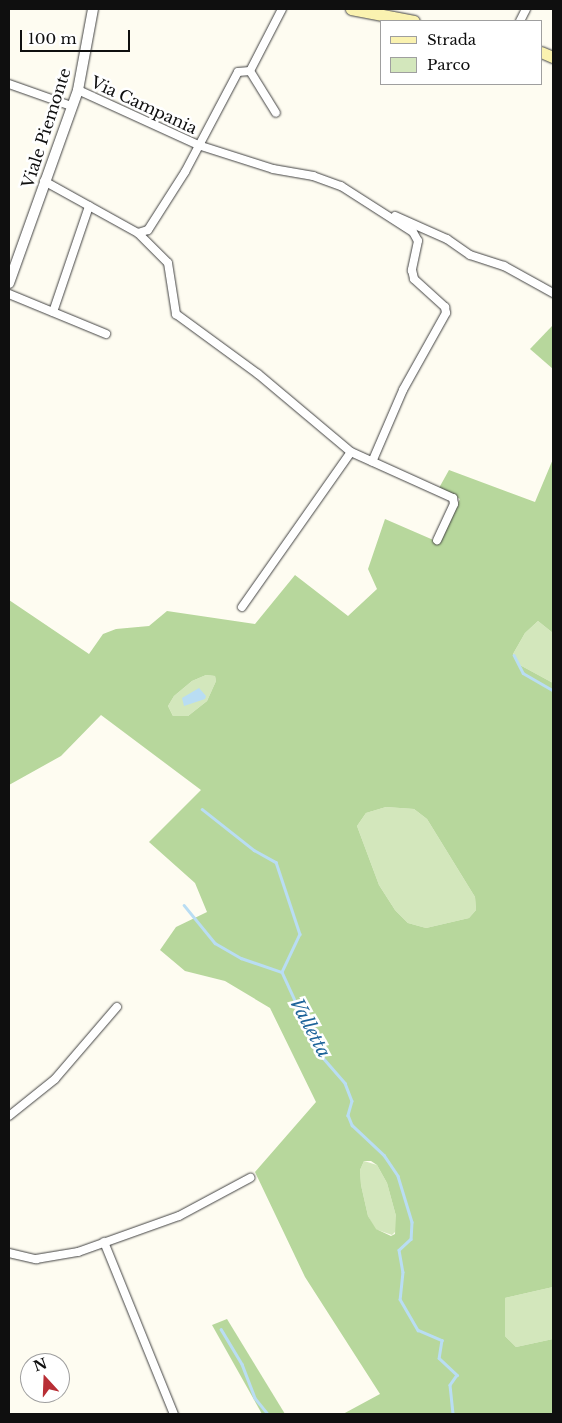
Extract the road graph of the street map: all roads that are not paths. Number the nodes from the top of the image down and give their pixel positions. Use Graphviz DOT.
graph roads {
  1 [pos="93,9"];
  2 [pos="282,9"];
  3 [pos="351,9"];
  4 [pos="409,20"];
  5 [pos="250,71"];
  6 [pos="9,84"];
  7 [pos="78,90"];
  8 [pos="71,106"];
  9 [pos="276,113"];
  10 [pos="198,145"];
  11 [pos="44,181"];
  12 [pos="89,206"];
  13 [pos="388,214"];
  14 [pos="138,233"];
  15 [pos="9,283"];
  16 [pos="553,293"];
  17 [pos="9,294"];
  18 [pos="53,312"];
  19 [pos="106,334"];
  20 [pos="351,452"];
  21 [pos="372,462"];
  22 [pos="437,540"];
  23 [pos="242,607"];
  24 [pos="117,1007"];
  25 [pos="9,1116"];
  26 [pos="250,1178"];
  27 [pos="104,1242"];
  28 [pos="9,1253"];
  29 [pos="174,1414"];
  1 -- 7 [label="street, Viale Piemonte"];
  2 -- 5 [label="street"];
  3 -- 4 [label="main road"];
  5 -- 9 [label="street"];
  5 -- 10 [label="street"];
  6 -- 8 [label="street"];
  7 -- 8 [label="street, Viale Piemonte"];
  7 -- 10 [label="street, Via Campania"];
  8 -- 11 [label="street, Viale Piemonte"];
  10 -- 13 [label="street, Via Campania"];
  10 -- 14 [label="street"];
  11 -- 12 [label="street"];
  11 -- 15 [label="street, Viale Piemonte"];
  12 -- 14 [label="street"];
  12 -- 18 [label="street"];
  13 -- 16 [label="street"];
  13 -- 21 [label="street"];
  14 -- 20 [label="street"];
  17 -- 18 [label="street"];
  18 -- 19 [label="street"];
  20 -- 21 [label="street"];
  20 -- 23 [label="street"];
  21 -- 22 [label="street"];
  24 -- 25 [label="street"];
  26 -- 27 [label="street"];
  27 -- 28 [label="street"];
  27 -- 29 [label="street"];
}
